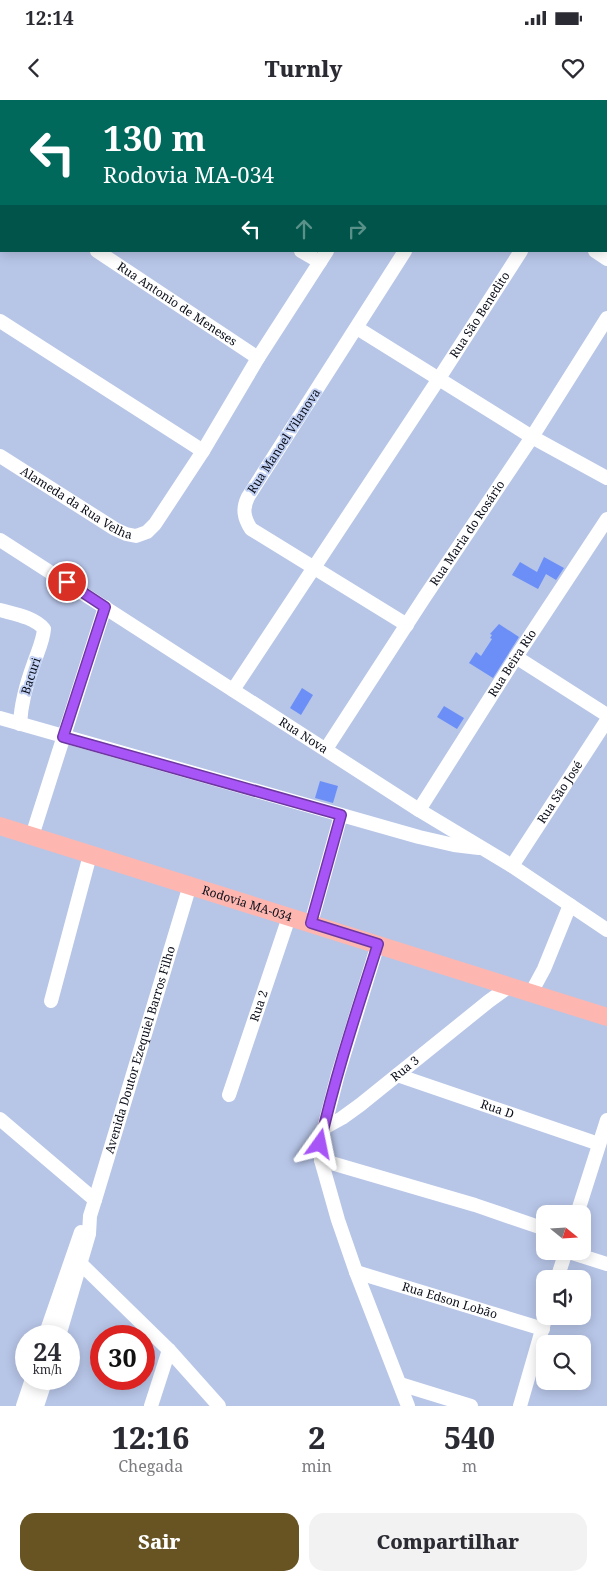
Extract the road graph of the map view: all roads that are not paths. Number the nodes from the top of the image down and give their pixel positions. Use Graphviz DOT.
graph roads {
  1 [pos="99,252"];
  2 [pos="305,252"];
  3 [pos="404,252"];
  4 [pos="520,252"];
  5 [pos="596,252"];
  6 [pos="323,257"];
  7 [pos="607,259"];
  8 [pos="607,318"];
  9 [pos="0,321"];
  10 [pos="357,328"];
  11 [pos="258,358"];
  12 [pos="438,380"];
  13 [pos="532,437"];
  14 [pos="203,452"];
  15 [pos="0,456"];
  16 [pos="607,478"];
  17 [pos="607,519"];
  18 [pos="0,540"];
  19 [pos="314,567"];
  20 [pos="105,607"];
  21 [pos="0,610"];
  22 [pos="407,625"];
  23 [pos="516,657"];
  24 [pos="233,690"];
  25 [pos="607,715"];
  26 [pos="0,718"];
  27 [pos="607,720"];
  28 [pos="20,724"];
  29 [pos="63,737"];
  30 [pos="326,749"];
  31 [pos="419,810"];
  32 [pos="341,815"];
  33 [pos="0,826"];
  34 [pos="32,836"];
  35 [pos="484,849"];
  36 [pos="90,855"];
  37 [pos="512,866"];
  38 [pos="190,885"];
  39 [pos="570,905"];
  40 [pos="289,917"];
  41 [pos="311,923"];
  42 [pos="607,930"];
  43 [pos="378,944"];
  44 [pos="510,986"];
  45 [pos="531,993"];
  46 [pos="51,1001"];
  47 [pos="607,1017"];
  48 [pos="397,1075"];
  49 [pos="229,1095"];
  50 [pos="0,1120"];
  51 [pos="607,1120"];
  52 [pos="324,1128"];
  53 [pos="599,1144"];
  54 [pos="321,1160"];
  55 [pos="95,1200"];
  56 [pos="580,1205"];
  57 [pos="90,1216"];
  58 [pos="536,1226"];
  59 [pos="591,1259"];
  60 [pos="80,1263"];
  61 [pos="607,1264"];
  62 [pos="356,1272"];
  63 [pos="536,1320"];
  64 [pos="49,1325"];
  65 [pos="62,1325"];
  66 [pos="543,1325"];
  67 [pos="169,1350"];
  68 [pos="400,1384"];
  69 [pos="28,1390"];
  70 [pos="42,1390"];
  71 [pos="23,1406"];
  72 [pos="36,1406"];
  73 [pos="151,1406"];
  74 [pos="219,1406"];
  75 [pos="408,1406"];
  76 [pos="471,1406"];
  77 [pos="520,1406"];
  1 -- 11 [label="street, Rua Antonio de Meneses"];
  2 -- 6 [label="street"];
  3 -- 10 [label="street, Rua Manoel Vilanova"];
  4 -- 12 [label="street, Rua São Benedito"];
  5 -- 7 [label="street"];
  6 -- 11 [label="street, Alameda da Rua Velha"];
  8 -- 13 [label="street, Rua Maria do Rosário"];
  9 -- 14 [label="street"];
  10 -- 12 [label="street"];
  10 -- 19 [label="street, Rua Manoel Vilanova"];
  11 -- 14 [label="street, Alameda da Rua Velha"];
  12 -- 13 [label="street"];
  12 -- 19 [label="street, Rua São Benedito"];
  13 -- 16 [label="street"];
  13 -- 22 [label="street, Rua Maria do Rosário"];
  14 -- 15 [label="street, Alameda da Rua Velha"];
  17 -- 23 [label="street, Rua Beira Rio"];
  18 -- 20 [label="street, Rua Nova"];
  19 -- 22 [label="street, Rua Manoel Vilanova"];
  19 -- 24 [label="street, Rua São Benedito"];
  20 -- 24 [label="street, Rua Nova"];
  20 -- 29 [label="street"];
  21 -- 28 [label="street, Bacuri"];
  22 -- 30 [label="street, Rua Maria do Rosário"];
  23 -- 25 [label="street"];
  23 -- 31 [label="street, Rua Beira Rio"];
  24 -- 30 [label="street, Rua Nova"];
  26 -- 28 [label="street"];
  27 -- 37 [label="street, Rua São José"];
  28 -- 29 [label="street"];
  29 -- 32 [label="street"];
  29 -- 34 [label="street"];
  30 -- 31 [label="street, Rua Nova"];
  31 -- 35 [label="street, Rua Nova"];
  32 -- 35 [label="street"];
  32 -- 41 [label="street"];
  33 -- 34 [label="main road, Rodovia MA-034"];
  34 -- 36 [label="main road, Rodovia MA-034"];
  35 -- 37 [label="street, Rua Nova"];
  36 -- 38 [label="main road, Rodovia MA-034"];
  36 -- 46 [label="street"];
  37 -- 39 [label="street, Rua Nova"];
  38 -- 40 [label="main road, Rodovia MA-034"];
  38 -- 55 [label="street, Avenida Doutor Ezequiel Barros Filho"];
  39 -- 42 [label="street, Rua Nova"];
  39 -- 45 [label="street"];
  40 -- 41 [label="main road, Rodovia MA-034"];
  40 -- 49 [label="street, Rua 2"];
  41 -- 43 [label="main road, Rodovia MA-034"];
  43 -- 44 [label="main road, Rodovia MA-034"];
  43 -- 52 [label="street"];
  44 -- 45 [label="main road, Rodovia MA-034"];
  44 -- 48 [label="street, Rua 3"];
  45 -- 47 [label="main road, Rodovia MA-034"];
  48 -- 52 [label="street, Rua 3"];
  48 -- 53 [label="street, Rua D"];
  50 -- 55 [label="street"];
  51 -- 53 [label="street"];
  52 -- 54 [label="street"];
  53 -- 56 [label="street"];
  54 -- 58 [label="street"];
  54 -- 62 [label="street"];
  55 -- 57 [label="street, Avenida Doutor Ezequiel Barros Filho"];
  57 -- 60 [label="street, Avenida Doutor Ezequiel Barros Filho"];
  57 -- 64 [label="street, Avenida Doutor Ezequiel Barros Filho"];
  59 -- 61 [label="street"];
  60 -- 65 [label="street, Avenida Doutor Ezequiel Barros Filho"];
  60 -- 67 [label="street"];
  62 -- 63 [label="street, Rua Edson Lobão"];
  62 -- 68 [label="street"];
  66 -- 77 [label="street"];
  67 -- 73 [label="street"];
  67 -- 74 [label="street"];
  68 -- 75 [label="street"];
  68 -- 76 [label="street"];
  69 -- 71 [label="street"];
  70 -- 72 [label="street"];
}
